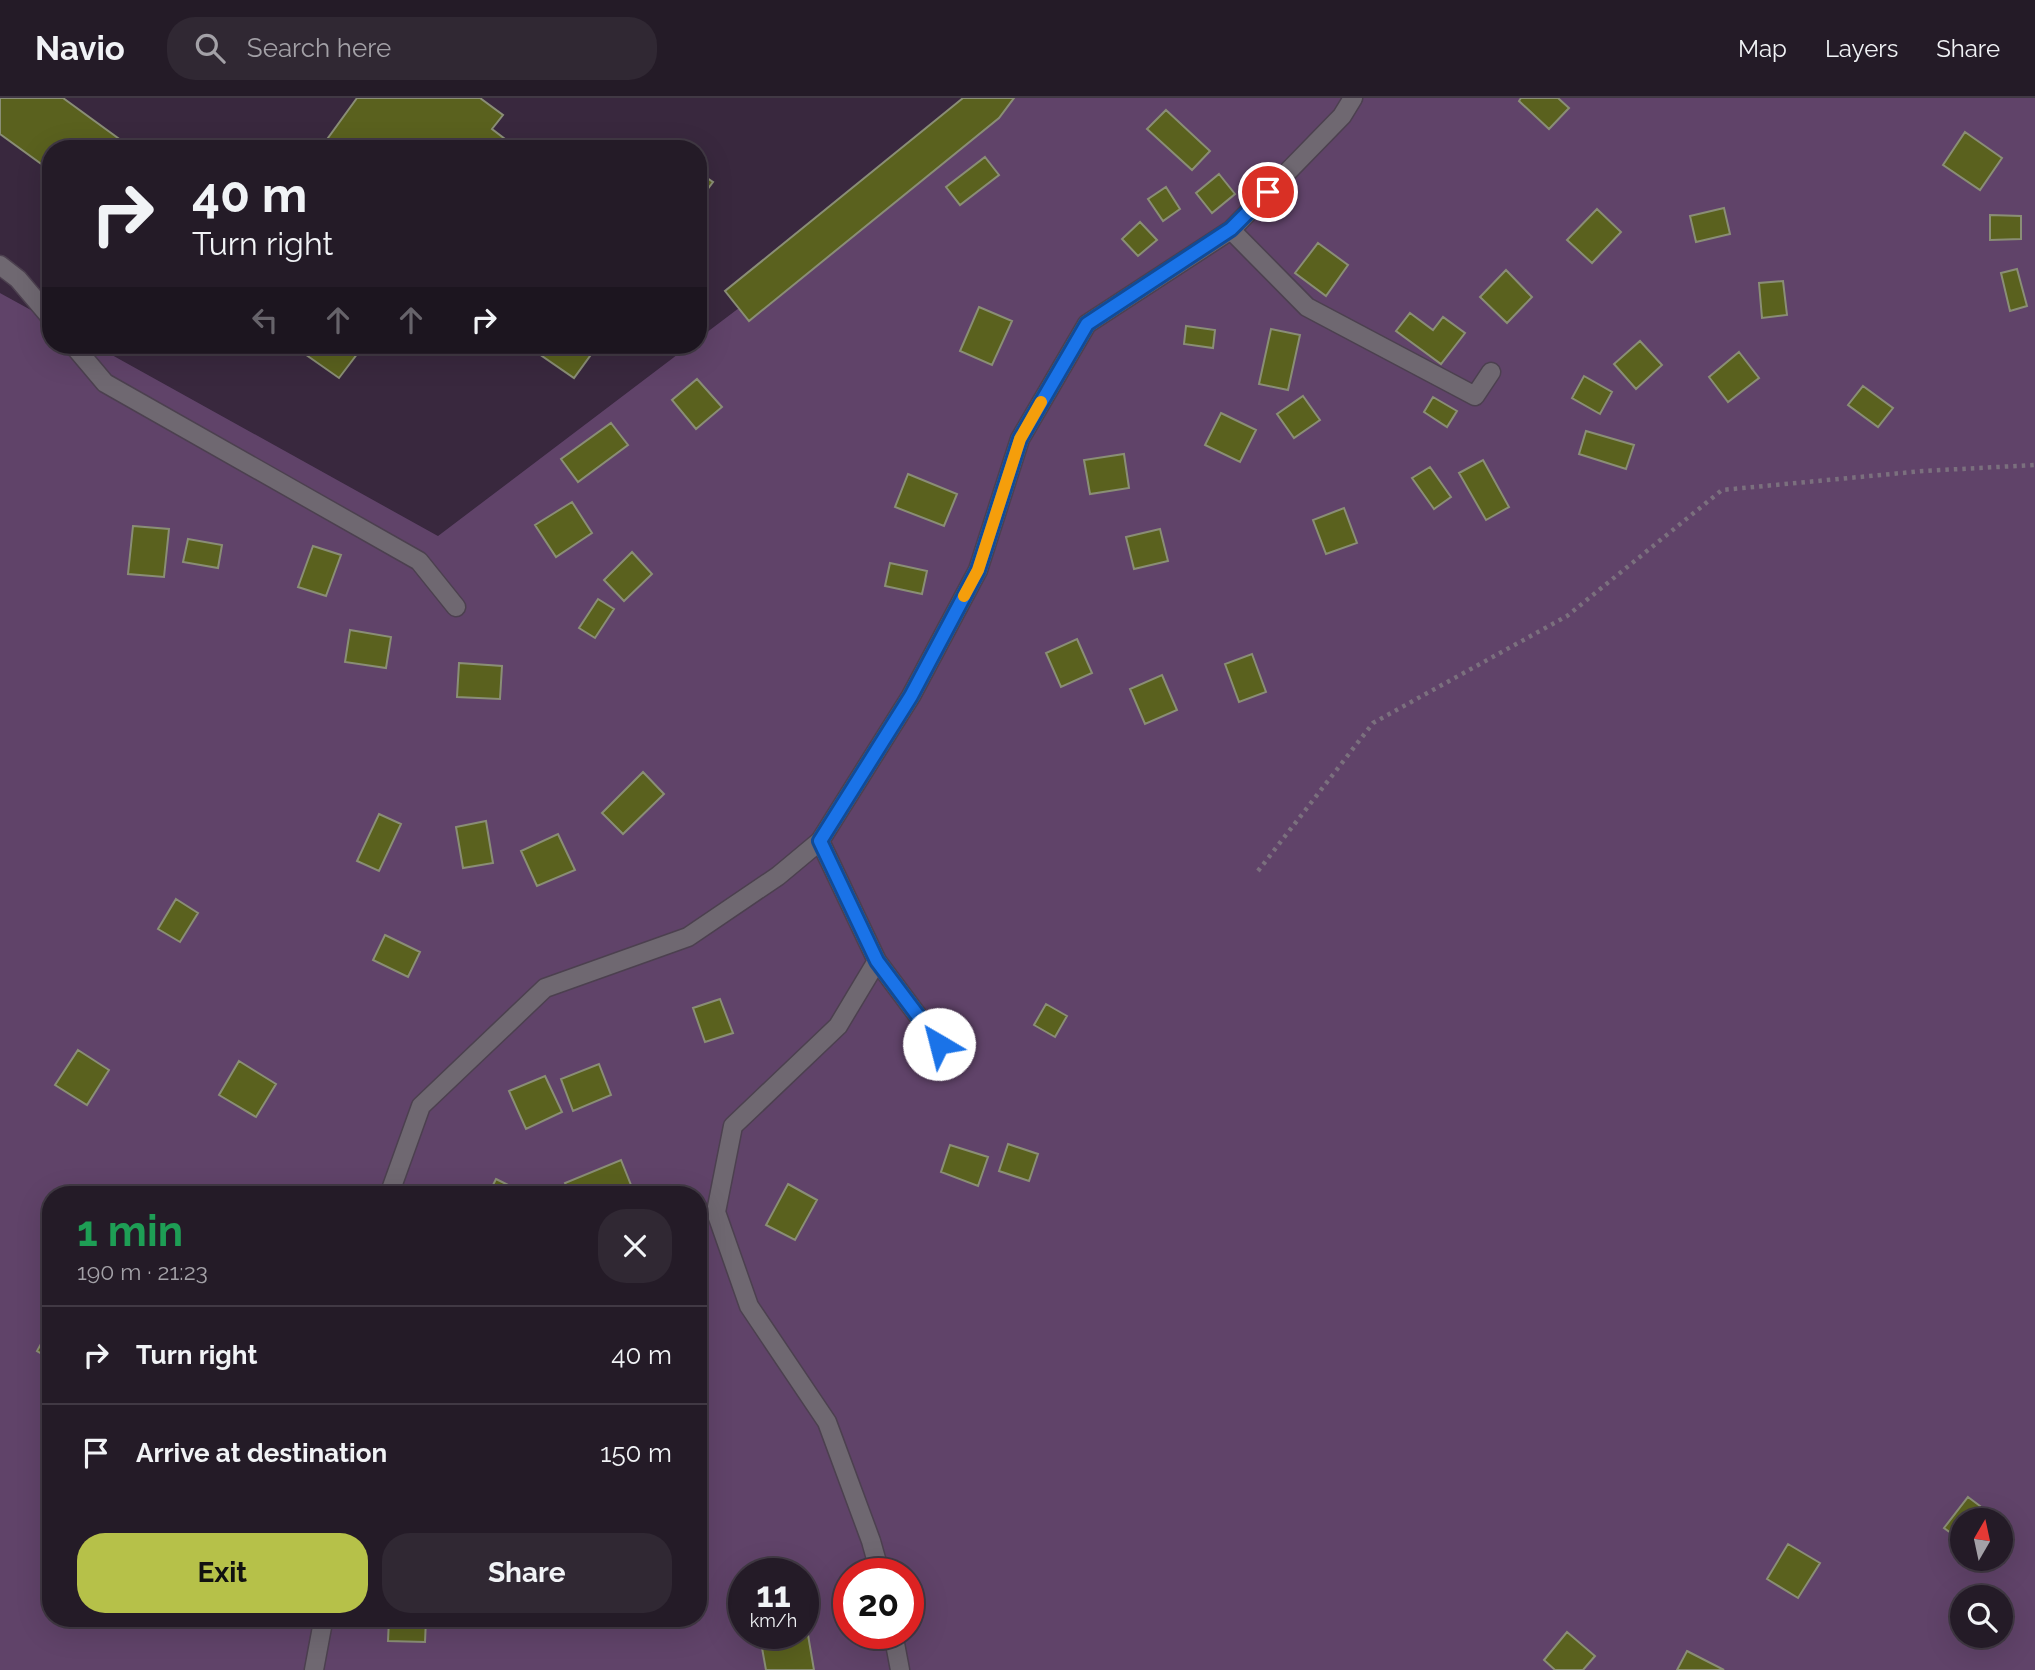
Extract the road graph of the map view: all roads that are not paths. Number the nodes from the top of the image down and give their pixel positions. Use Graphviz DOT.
graph roads {
  1 [pos="1353,98"];
  2 [pos="1231,229"];
  3 [pos="0,265"];
  4 [pos="42,307"];
  5 [pos="81,354"];
  6 [pos="1491,372"];
  7 [pos="456,607"];
  8 [pos="820,841"];
  9 [pos="877,961"];
  10 [pos="939,1044"];
  11 [pos="392,1186"];
  12 [pos="876,1558"];
  13 [pos="322,1627"];
  14 [pos="896,1649"];
  15 [pos="314,1670"];
  16 [pos="900,1670"];
  1 -- 2 [label="lane"];
  2 -- 6 [label="lane"];
  2 -- 8 [label="lane"];
  3 -- 4 [label="lane"];
  5 -- 7 [label="lane"];
  8 -- 9 [label="lane"];
  8 -- 11 [label="lane"];
  9 -- 10 [label="lane"];
  9 -- 12 [label="lane"];
  13 -- 15 [label="lane"];
  14 -- 16 [label="lane"];
}
